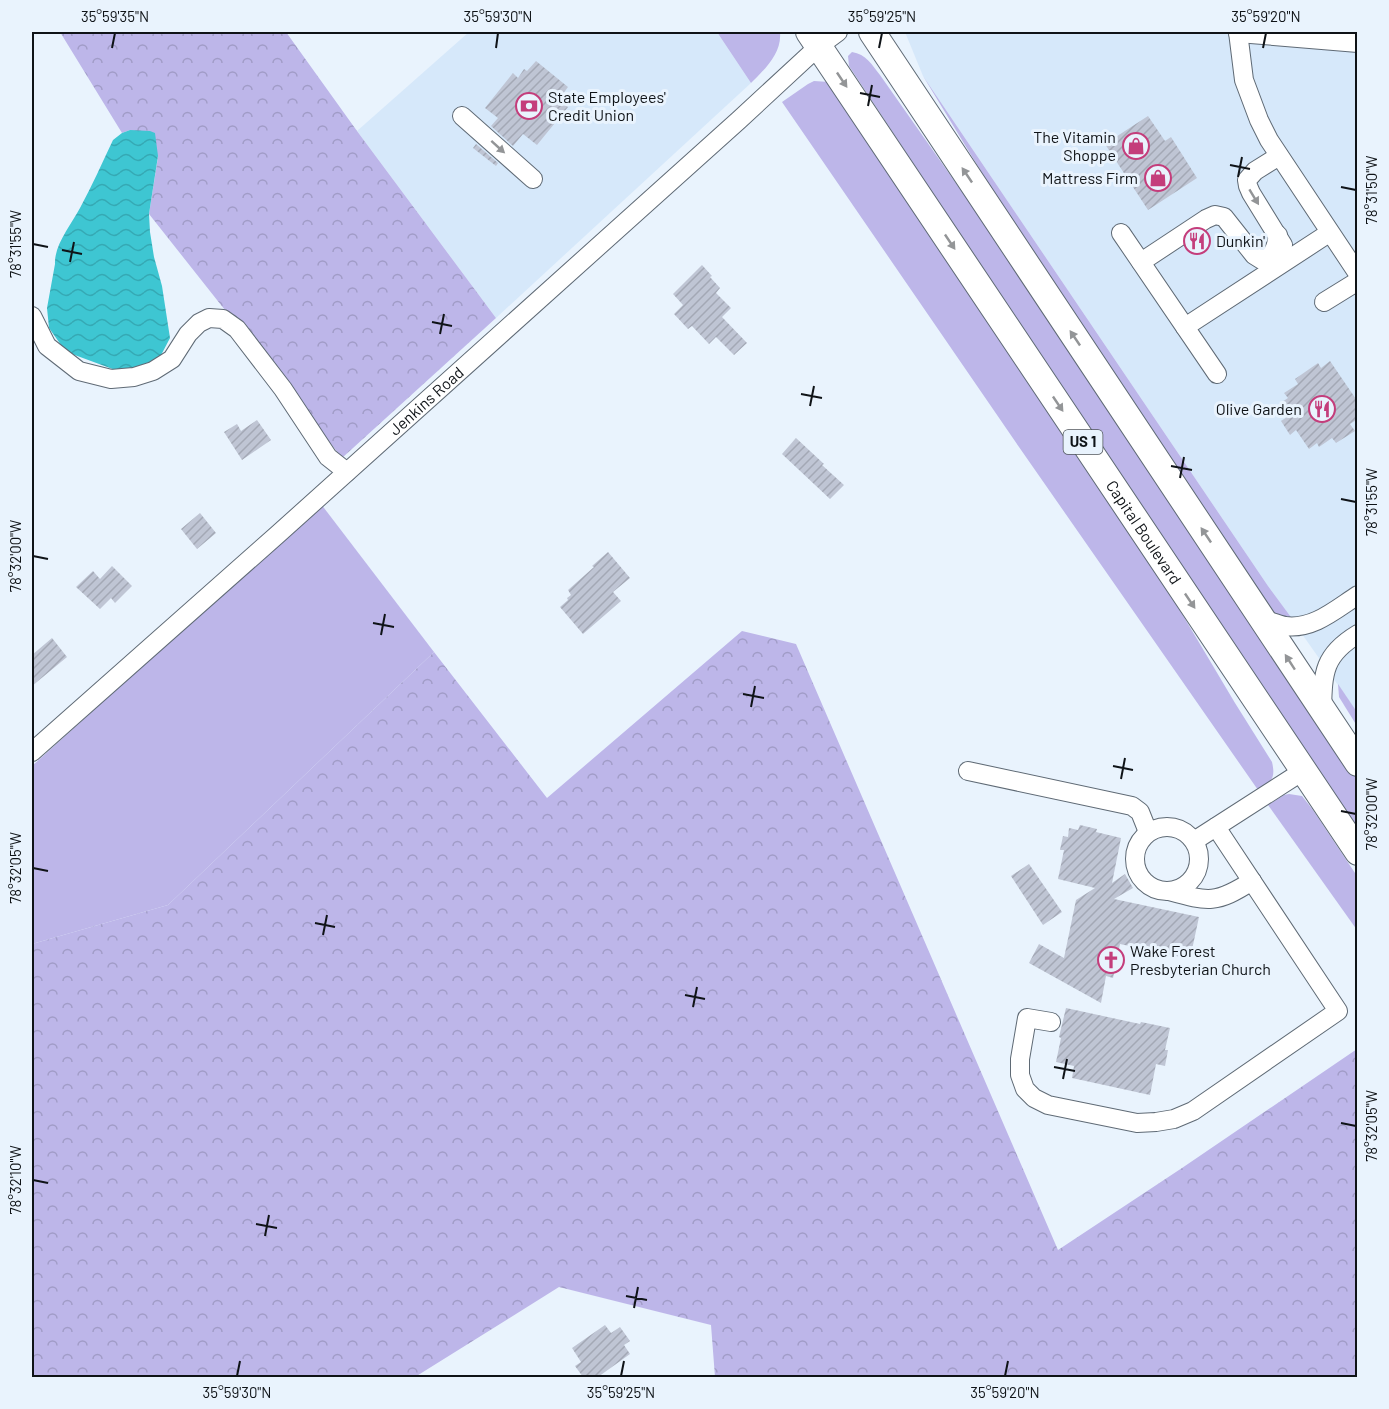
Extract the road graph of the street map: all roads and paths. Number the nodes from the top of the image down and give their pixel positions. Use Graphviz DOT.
graph roads {
  1 [pos="872,32"];
  2 [pos="1238,32"];
  3 [pos="822,36"];
  4 [pos="1358,43"];
  5 [pos="462,116"];
  6 [pos="1279,156"];
  7 [pos="533,179"];
  8 [pos="1329,232"];
  9 [pos="1121,233"];
  10 [pos="1278,236"];
  11 [pos="1291,258"];
  12 [pos="1141,262"];
  13 [pos="1358,274"];
  14 [pos="1358,280"];
  15 [pos="1324,302"];
  16 [pos="32,316"];
  17 [pos="1185,327"];
  18 [pos="1217,374"];
  19 [pos="347,472"];
  20 [pos="1358,595"];
  21 [pos="1262,619"];
  22 [pos="1358,634"];
  23 [pos="1322,710"];
  24 [pos="32,752"];
  25 [pos="1358,763"];
  26 [pos="968,771"];
  27 [pos="1303,771"];
  28 [pos="1216,827"];
  29 [pos="1149,832"];
  30 [pos="1194,841"];
  31 [pos="1358,852"];
  32 [pos="1252,881"];
  33 [pos="1169,891"];
  34 [pos="1050,1022"];
  21 -- 1 [label="highway, one-way"];
  2 -- 4 [label="street"];
  2 -- 6 [label="street"];
  3 -- 19 [label="street, Jenkins Road"];
  3 -- 27 [label="highway, Capital Boulevard / US 1, one-way"];
  5 -- 7 [label="street, one-way"];
  6 -- 8 [label="street"];
  6 -- 10 [label="street, one-way"];
  8 -- 11 [label="street"];
  8 -- 13 [label="street"];
  9 -- 12 [label="street"];
  10 -- 11 [label="street"];
  10 -- 12 [label="street"];
  11 -- 17 [label="street"];
  12 -- 17 [label="street"];
  14 -- 15 [label="street"];
  16 -- 19 [label="street"];
  17 -- 18 [label="street"];
  19 -- 24 [label="street, Jenkins Road"];
  20 -- 21 [label="street"];
  23 -- 21 [label="highway, one-way"];
  22 -- 23 [label="street"];
  23 -- 25 [label="highway"];
  26 -- 29 [label="street"];
  27 -- 28 [label="street"];
  27 -- 31 [label="highway, Capital Boulevard / US 1"];
  28 -- 30 [label="street"];
  28 -- 32 [label="street"];
  29 -- 30 [label="street"];
  29 -- 33 [label="street"];
  30 -- 33 [label="street"];
  32 -- 33 [label="street"];
  32 -- 34 [label="street"];
}
